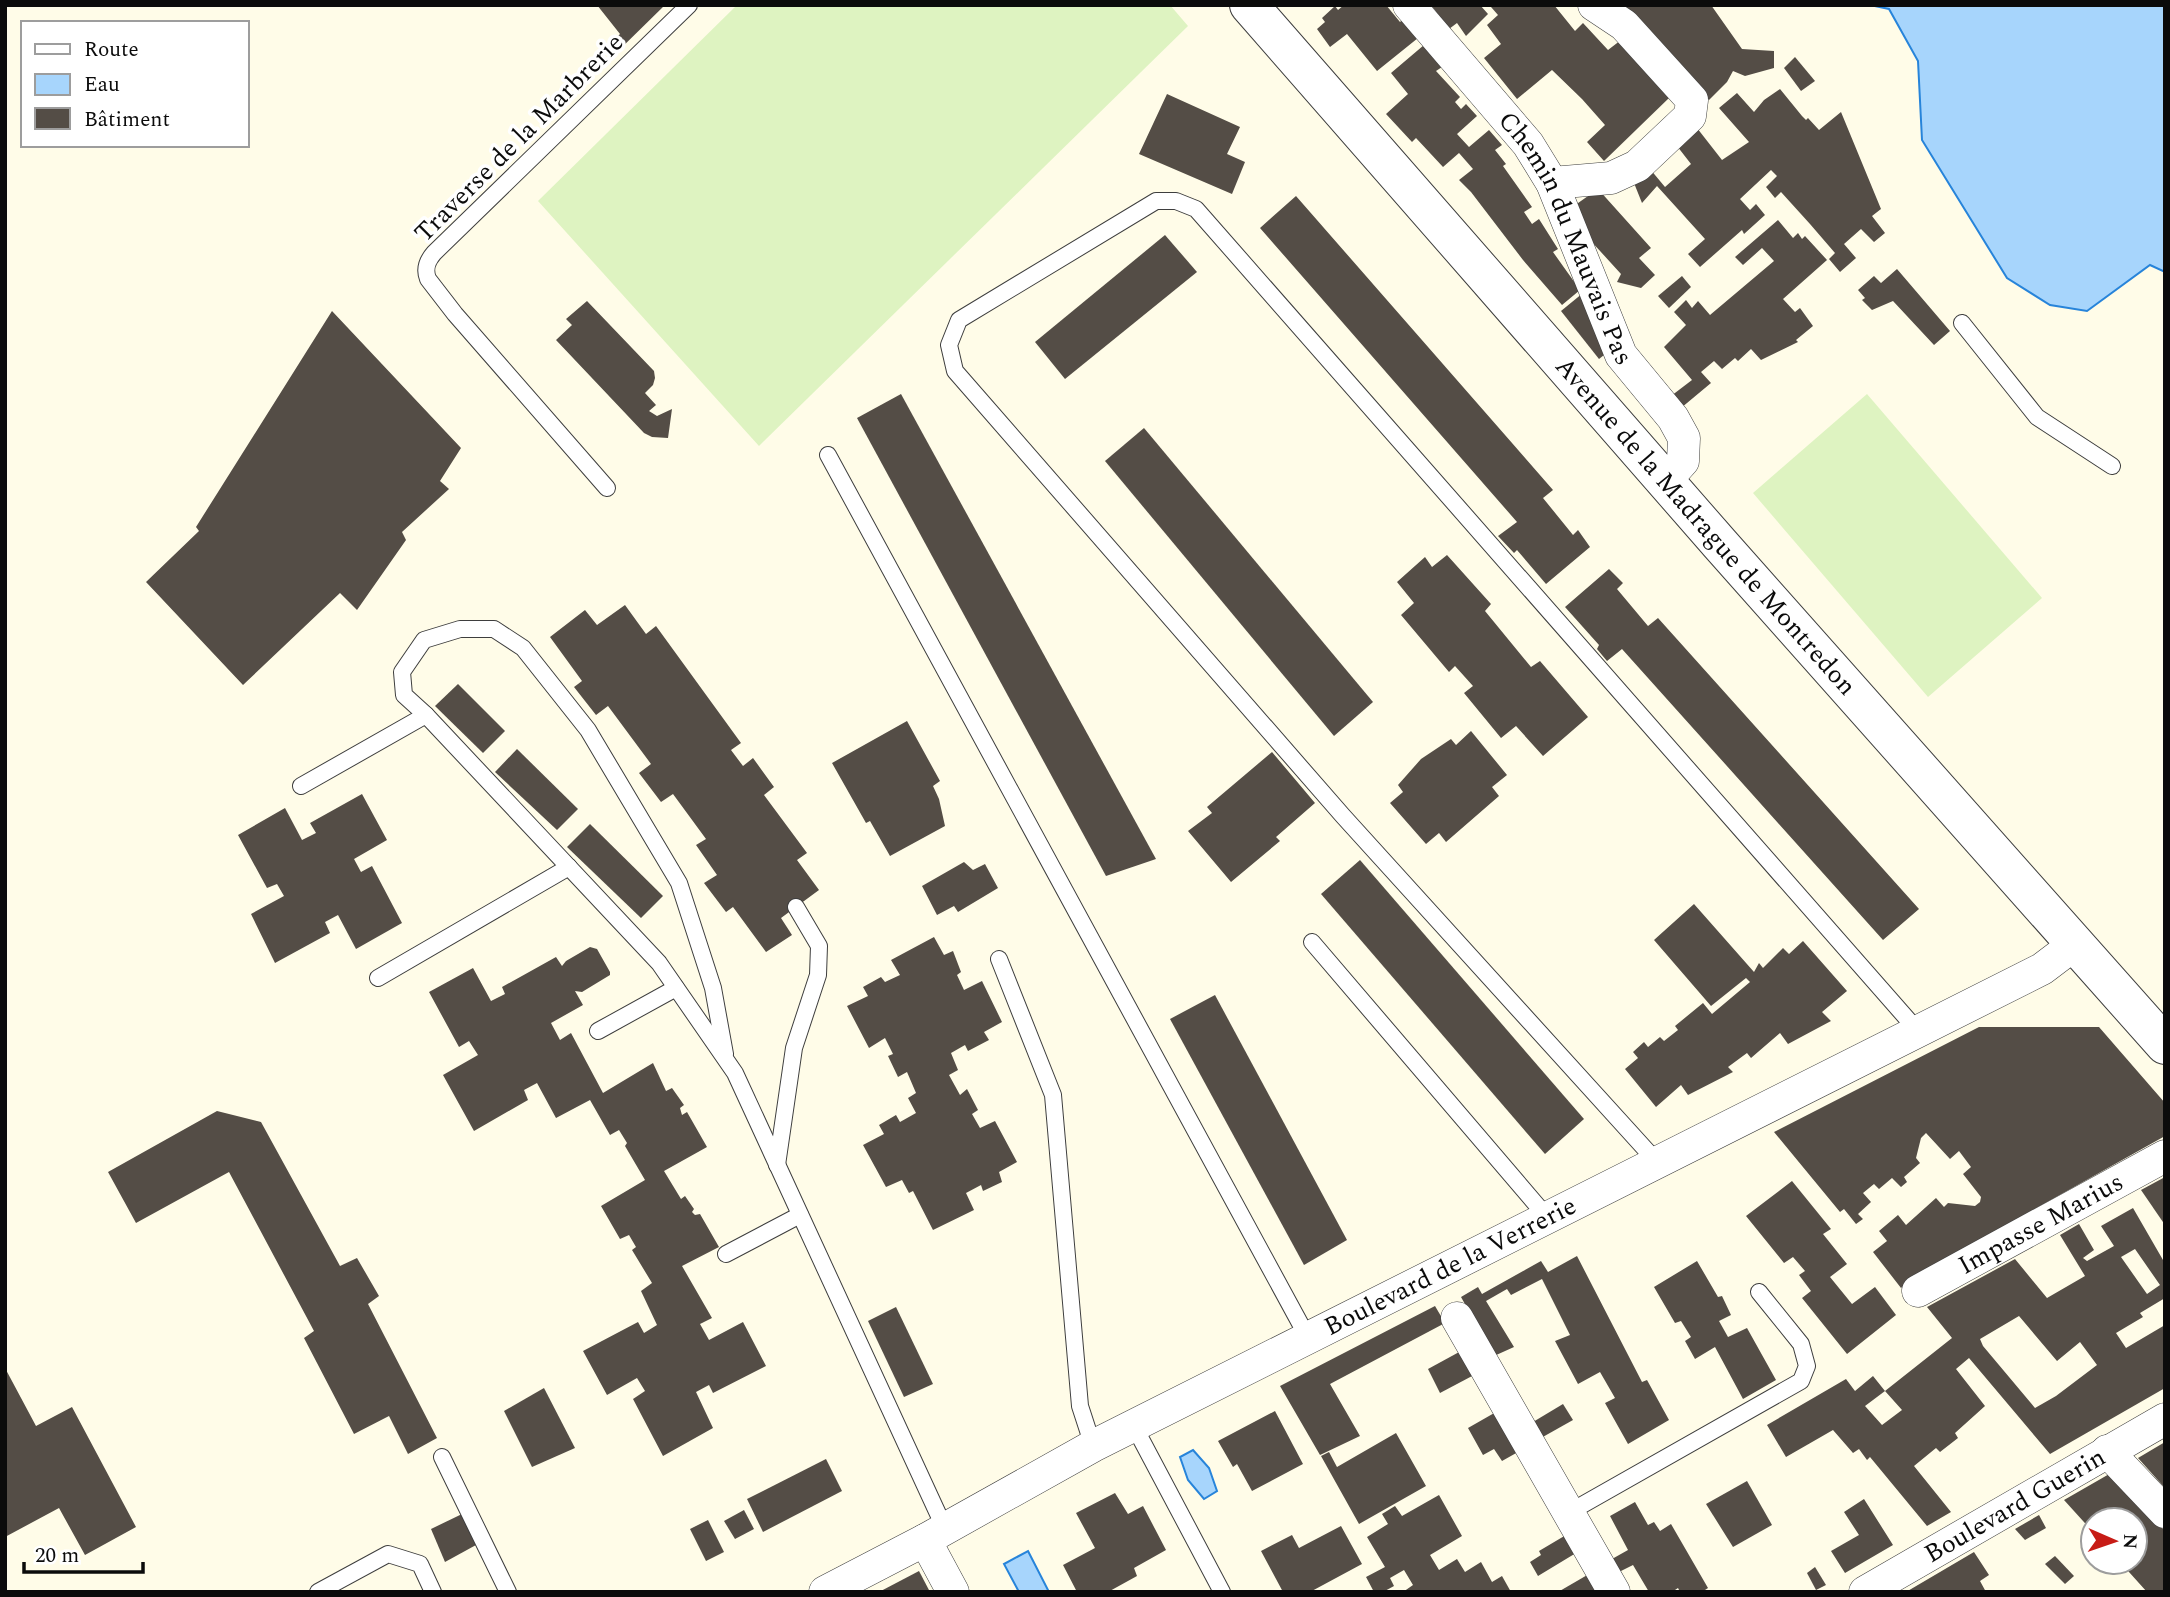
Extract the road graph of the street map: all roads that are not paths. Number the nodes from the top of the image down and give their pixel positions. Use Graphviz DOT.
graph roads {
  1 [pos="689,5"];
  2 [pos="1250,5"];
  3 [pos="1409,5"];
  4 [pos="1594,5"];
  5 [pos="1552,183"];
  6 [pos="1962,323"];
  7 [pos="828,454"];
  8 [pos="2112,466"];
  9 [pos="1666,480"];
  10 [pos="607,488"];
  11 [pos="426,715"];
  12 [pos="300,786"];
  13 [pos="569,867"];
  14 [pos="796,907"];
  15 [pos="1312,942"];
  16 [pos="2075,944"];
  17 [pos="999,959"];
  18 [pos="377,978"];
  19 [pos="676,988"];
  20 [pos="1917,1030"];
  21 [pos="598,1031"];
  22 [pos="2165,1045"];
  23 [pos="726,1060"];
  24 [pos="2165,1156"];
  25 [pos="1657,1162"];
  26 [pos="778,1165"];
  27 [pos="800,1215"];
  28 [pos="1547,1217"];
  29 [pos="726,1255"];
  30 [pos="1918,1291"];
  31 [pos="1759,1292"];
  32 [pos="1457,1318"];
  33 [pos="1308,1338"];
  34 [pos="2165,1419"];
  35 [pos="1134,1426"];
  36 [pos="1093,1446"];
  37 [pos="2107,1451"];
  38 [pos="442,1457"];
  39 [pos="2165,1512"];
  40 [pos="1568,1513"];
  41 [pos="935,1534"];
  42 [pos="318,1592"];
  43 [pos="433,1592"];
  44 [pos="508,1592"];
  45 [pos="825,1592"];
  46 [pos="953,1592"];
  47 [pos="1222,1592"];
  48 [pos="1614,1592"];
  49 [pos="1865,1592"];
  1 -- 10 [label="lane, Traverse de la Marbrerie"];
  2 -- 9 [label="street, Avenue de la Madrague de Montredon"];
  3 -- 5 [label="street, Chemin du Mauvais Pas"];
  4 -- 5 [label="street"];
  5 -- 9 [label="street, Chemin du Mauvais Pas"];
  6 -- 8 [label="lane"];
  7 -- 33 [label="lane"];
  9 -- 16 [label="street, Avenue de la Madrague de Montredon"];
  11 -- 12 [label="lane"];
  11 -- 13 [label="lane"];
  11 -- 23 [label="lane"];
  13 -- 18 [label="lane"];
  13 -- 19 [label="lane"];
  14 -- 26 [label="lane"];
  15 -- 28 [label="lane"];
  16 -- 20 [label="street, Boulevard de la Verrerie"];
  16 -- 22 [label="street, Avenue de la Madrague de Montredon"];
  17 -- 36 [label="lane"];
  19 -- 21 [label="lane"];
  19 -- 23 [label="lane"];
  20 -- 25 [label="street, Boulevard de la Verrerie"];
  20 -- 25 [label="lane"];
  23 -- 26 [label="lane"];
  24 -- 30 [label="street, Impasse Marius"];
  25 -- 28 [label="street, Boulevard de la Verrerie"];
  26 -- 27 [label="lane"];
  27 -- 29 [label="lane"];
  27 -- 41 [label="lane"];
  28 -- 33 [label="street, Boulevard de la Verrerie"];
  31 -- 40 [label="lane"];
  32 -- 40 [label="street"];
  33 -- 35 [label="street, Boulevard de la Verrerie"];
  34 -- 37 [label="street, Boulevard Guerin"];
  35 -- 36 [label="street, Boulevard de la Verrerie"];
  35 -- 47 [label="lane"];
  36 -- 41 [label="street, Boulevard de la Verrerie"];
  37 -- 39 [label="street"];
  37 -- 49 [label="street, Boulevard Guerin"];
  38 -- 44 [label="lane"];
  40 -- 48 [label="street"];
  41 -- 45 [label="street, Boulevard de la Verrerie"];
  41 -- 46 [label="street"];
  42 -- 43 [label="lane"];
}
